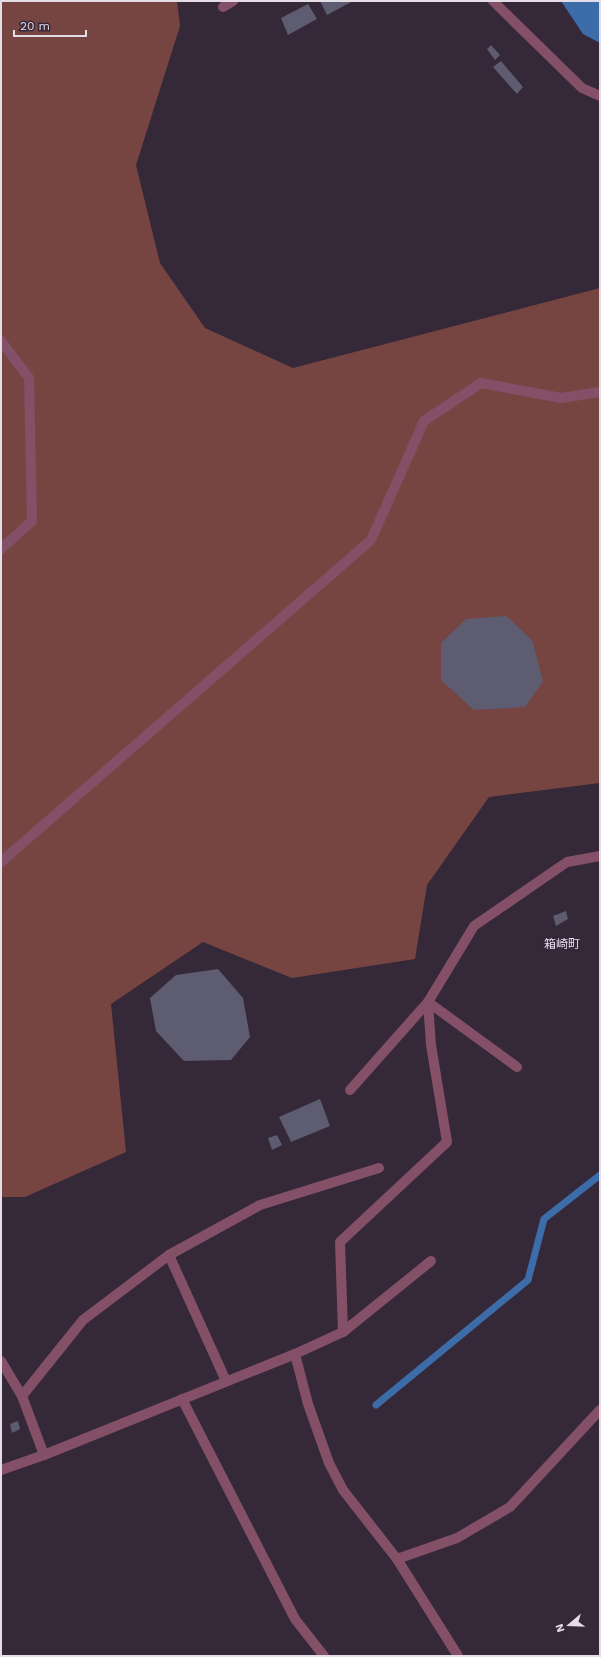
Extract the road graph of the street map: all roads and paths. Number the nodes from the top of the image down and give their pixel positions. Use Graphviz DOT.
graph roads {
  1 [pos="233,1"];
  2 [pos="493,1"];
  3 [pos="223,7"];
  4 [pos="600,96"];
  5 [pos="1,340"];
  6 [pos="600,392"];
  7 [pos="1,549"];
  8 [pos="600,856"];
  9 [pos="1,862"];
  10 [pos="428,1002"];
  11 [pos="517,1067"];
  12 [pos="350,1090"];
  13 [pos="379,1168"];
  14 [pos="169,1255"];
  15 [pos="432,1261"];
  16 [pos="343,1332"];
  17 [pos="295,1354"];
  18 [pos="1,1360"];
  19 [pos="226,1382"];
  20 [pos="22,1396"];
  21 [pos="182,1399"];
  22 [pos="600,1410"];
  23 [pos="44,1455"];
  24 [pos="1,1470"];
  25 [pos="397,1559"];
  26 [pos="324,1656"];
  27 [pos="458,1656"];
  1 -- 3 [label="lane"];
  2 -- 4 [label="lane"];
  5 -- 7 [label="lane"];
  6 -- 9 [label="lane"];
  8 -- 10 [label="lane"];
  10 -- 11 [label="lane"];
  10 -- 12 [label="lane"];
  10 -- 16 [label="lane"];
  13 -- 14 [label="lane"];
  14 -- 19 [label="lane"];
  14 -- 20 [label="lane"];
  15 -- 16 [label="lane"];
  16 -- 17 [label="lane"];
  17 -- 19 [label="lane"];
  17 -- 25 [label="lane"];
  18 -- 20 [label="lane"];
  19 -- 21 [label="lane"];
  20 -- 23 [label="lane"];
  21 -- 23 [label="lane"];
  21 -- 26 [label="lane"];
  22 -- 25 [label="lane"];
  23 -- 24 [label="lane"];
  25 -- 27 [label="lane"];
}
